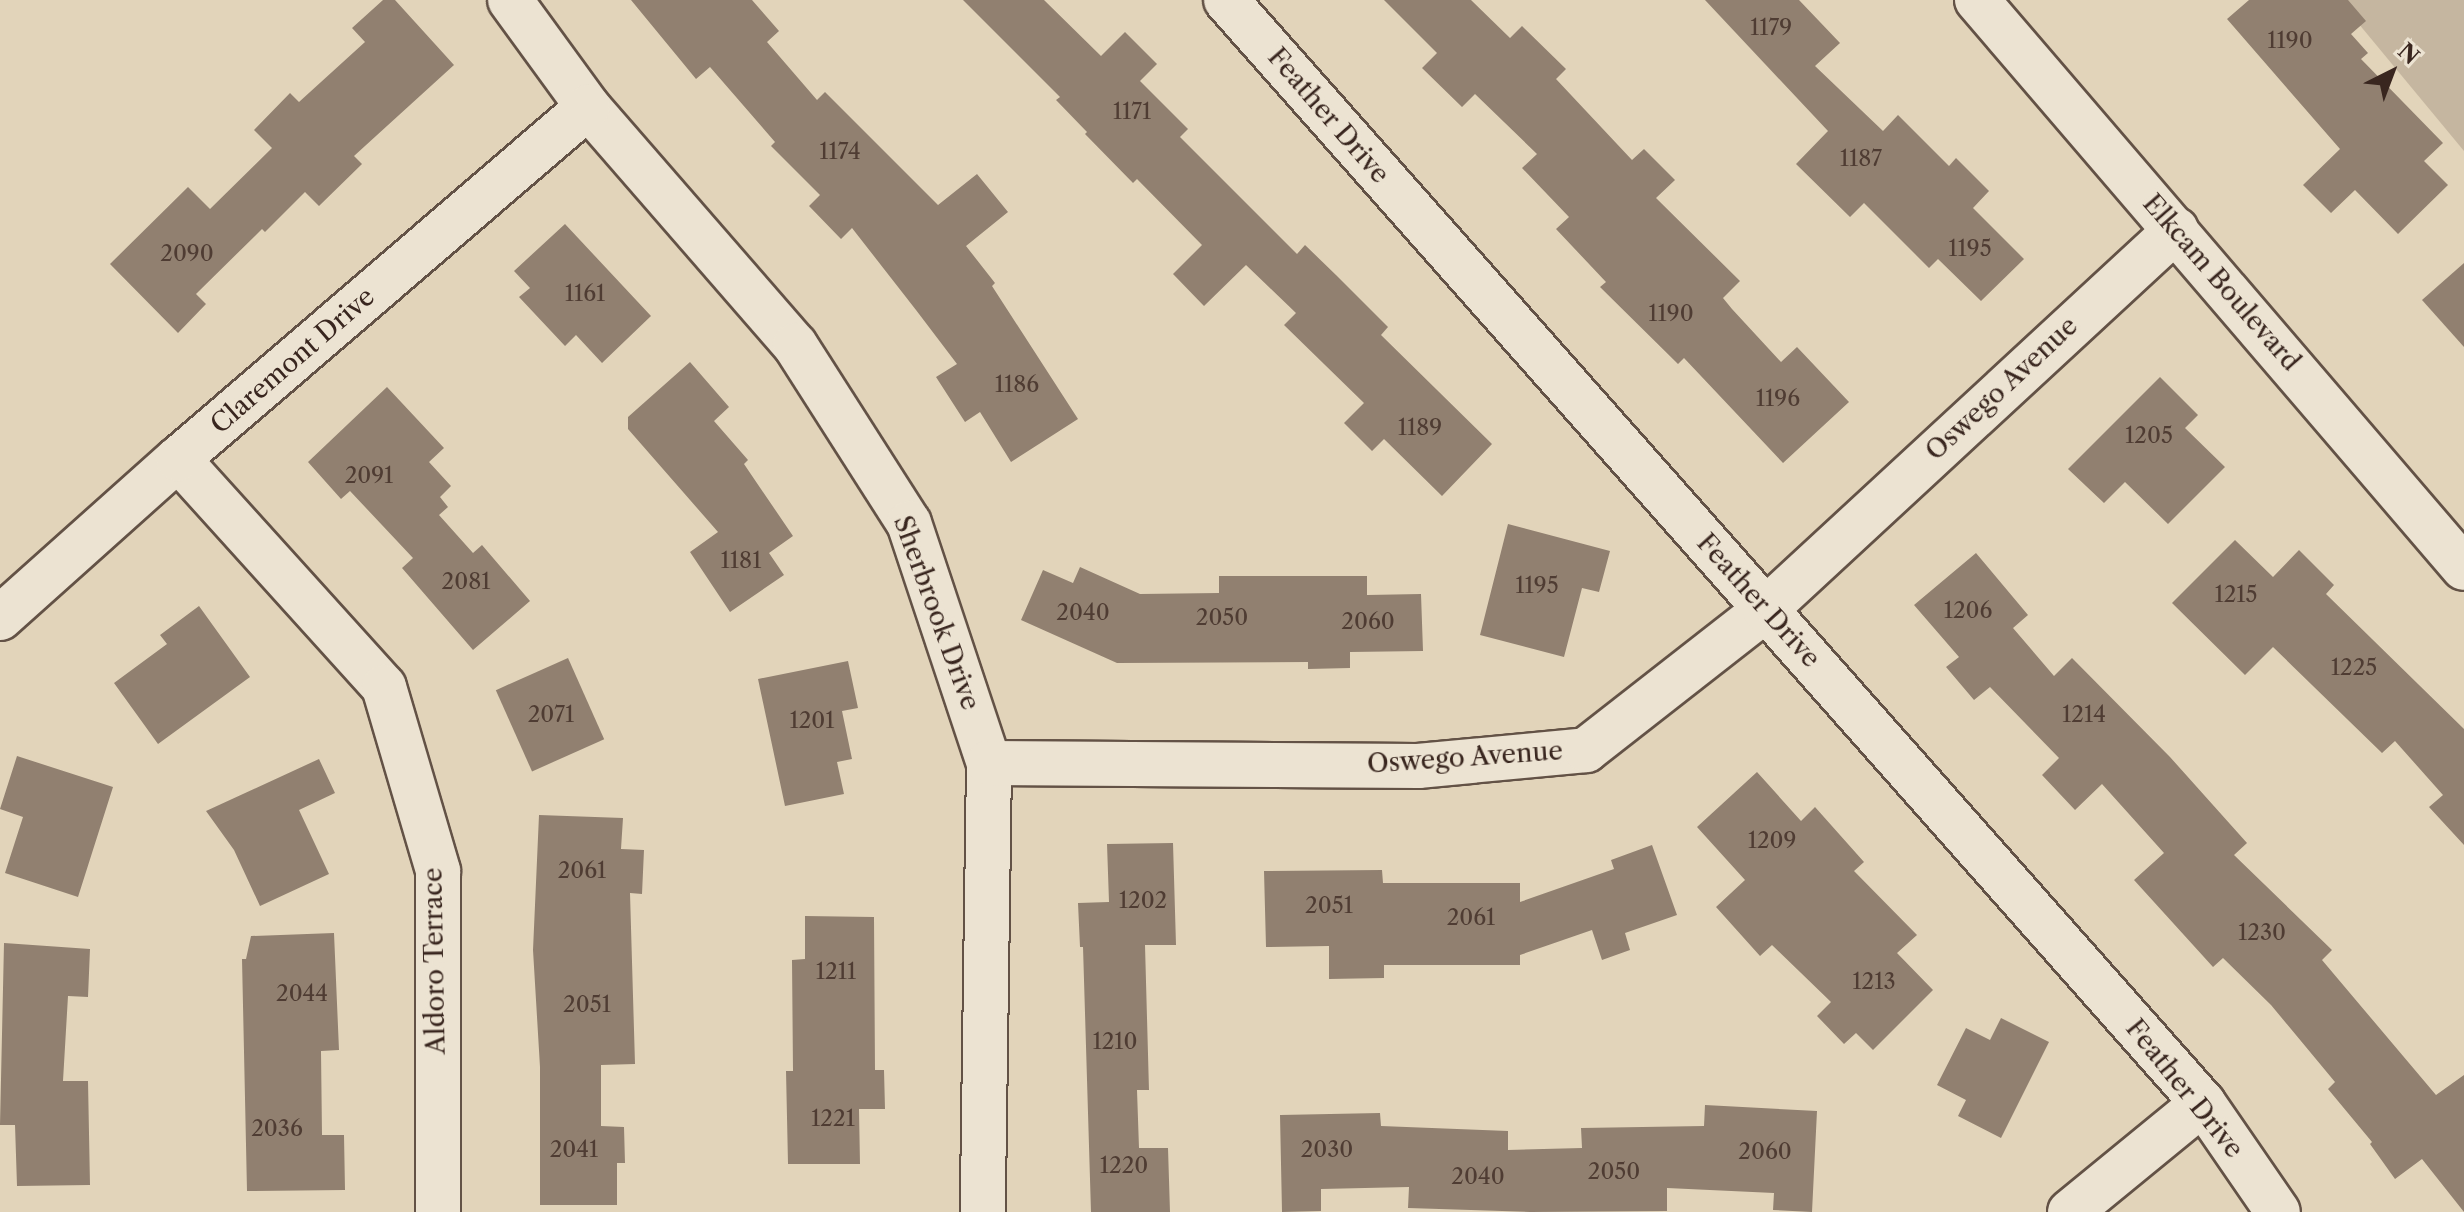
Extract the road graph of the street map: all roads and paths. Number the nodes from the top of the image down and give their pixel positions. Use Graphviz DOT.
graph roads {
  1 [pos="510,0"];
  2 [pos="1226,0"];
  3 [pos="1977,0"];
  4 [pos="588,107"];
  5 [pos="2176,230"];
  6 [pos="178,459"];
  7 [pos="2464,568"];
  8 [pos="1765,610"];
  9 [pos="0,618"];
  10 [pos="989,763"];
  11 [pos="2203,1103"];
  12 [pos="438,1212"];
  13 [pos="983,1212"];
  14 [pos="2070,1212"];
  15 [pos="2278,1212"];
  1 -- 4 [label="street, Sherbrook Drive"];
  2 -- 8 [label="street, Feather Drive"];
  3 -- 5 [label="street, Elkcam Boulevard"];
  4 -- 6 [label="street, Claremont Drive"];
  4 -- 10 [label="street, Sherbrook Drive"];
  5 -- 7 [label="street, Elkcam Boulevard"];
  5 -- 8 [label="street, Oswego Avenue"];
  6 -- 9 [label="street, Claremont Drive"];
  6 -- 12 [label="street, Aldoro Terrace"];
  8 -- 10 [label="street, Oswego Avenue"];
  8 -- 11 [label="street, Feather Drive"];
  10 -- 13 [label="street, Sherbrook Drive"];
  11 -- 14 [label="street"];
  11 -- 15 [label="street, Feather Drive"];
}
